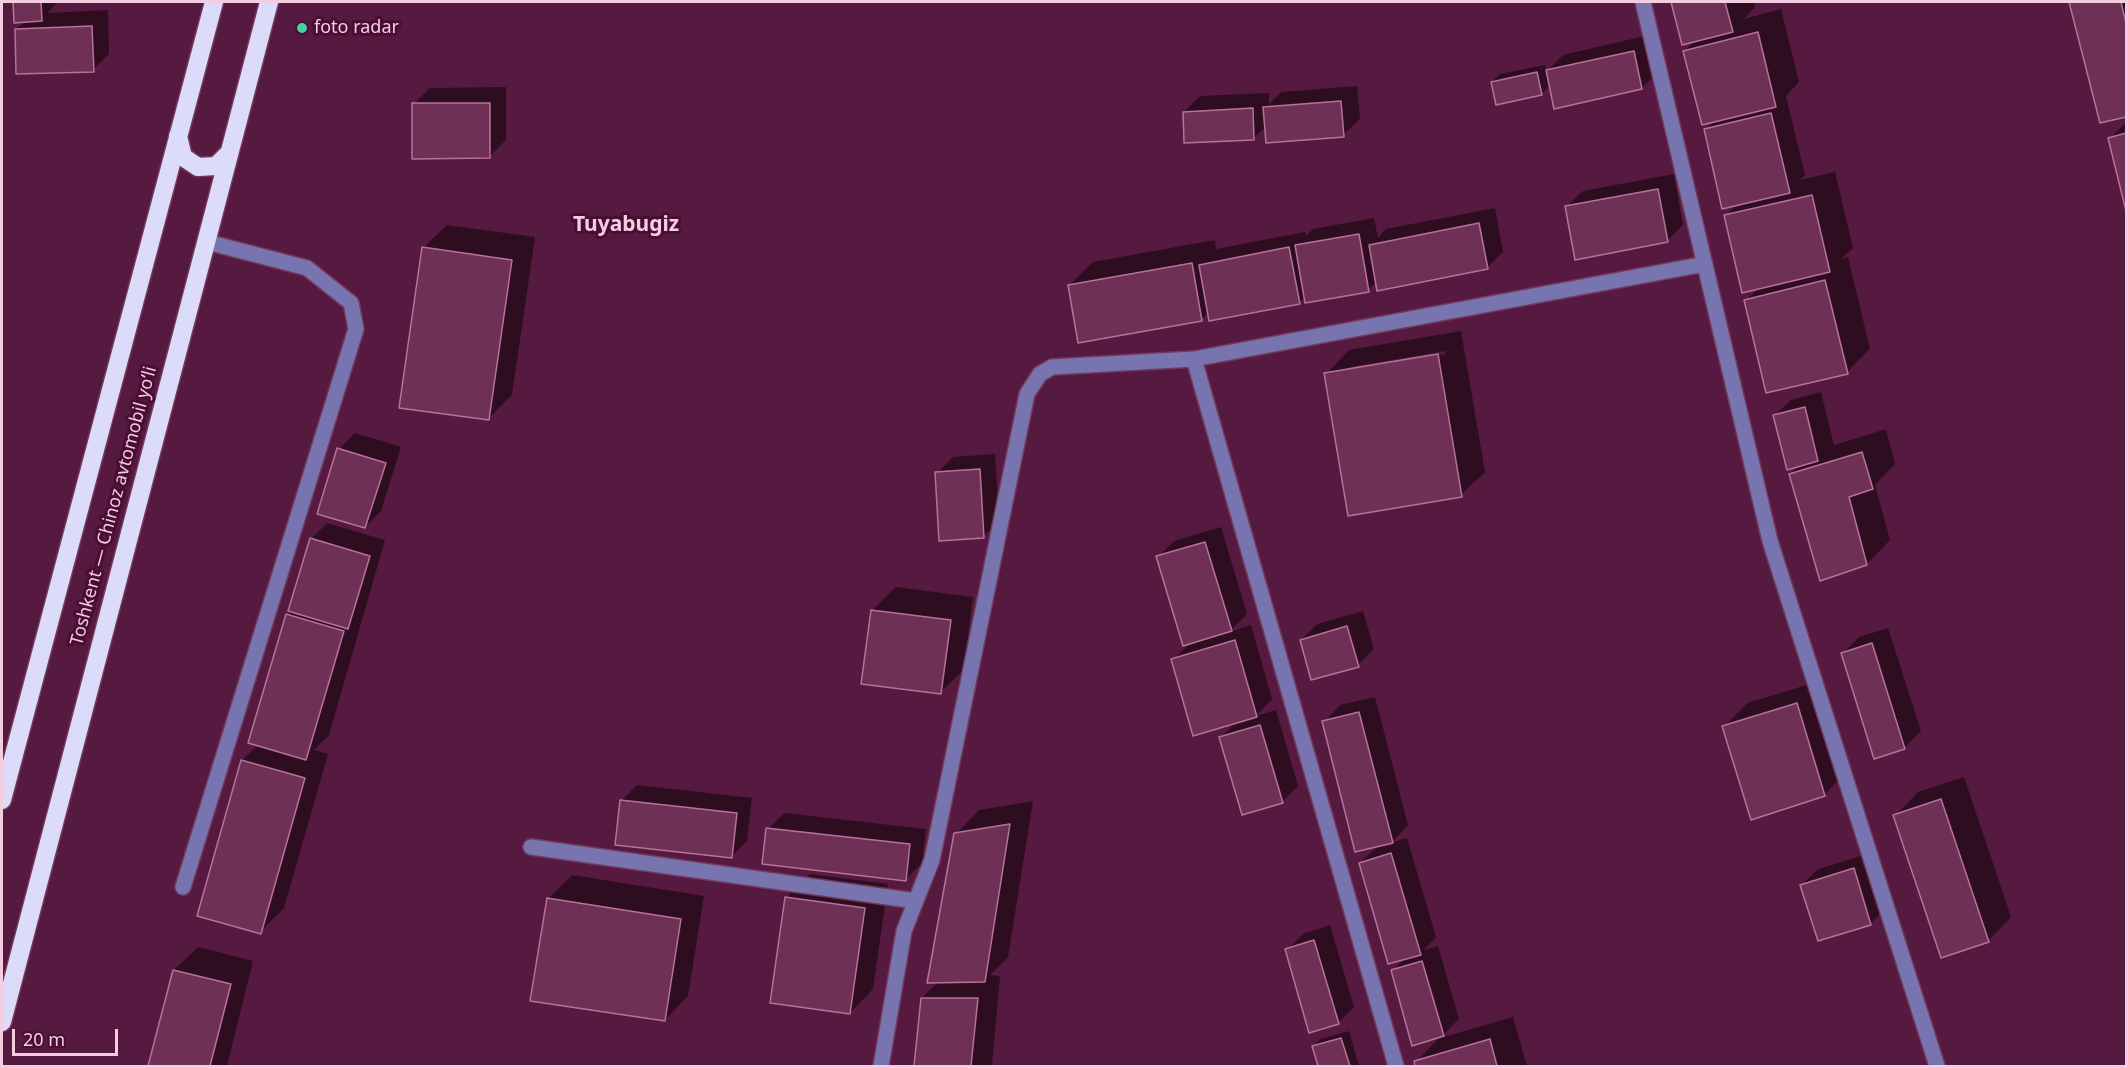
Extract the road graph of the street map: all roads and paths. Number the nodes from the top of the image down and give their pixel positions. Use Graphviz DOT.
graph roads {
  1 [pos="214,2"];
  2 [pos="269,2"];
  3 [pos="1643,2"];
  4 [pos="178,135"];
  5 [pos="229,153"];
  6 [pos="207,242"];
  7 [pos="1705,264"];
  8 [pos="1194,359"];
  9 [pos="2,800"];
  10 [pos="531,848"];
  11 [pos="183,887"];
  12 [pos="916,901"];
  13 [pos="2,1022"];
  14 [pos="880,1066"];
  15 [pos="1396,1066"];
  16 [pos="1937,1066"];
  1 -- 4 [label="highway, Toshkent — Chinoz avtomobil yoʻli"];
  2 -- 5 [label="highway, Toshkent — Chinoz avtomobil yoʻli"];
  3 -- 7 [label="street"];
  4 -- 5 [label="highway"];
  4 -- 9 [label="highway, Toshkent — Chinoz avtomobil yoʻli"];
  5 -- 6 [label="highway, Toshkent — Chinoz avtomobil yoʻli"];
  6 -- 11 [label="street"];
  6 -- 13 [label="highway, Toshkent — Chinoz avtomobil yoʻli"];
  7 -- 8 [label="street"];
  7 -- 16 [label="street"];
  8 -- 12 [label="street"];
  8 -- 15 [label="street"];
  10 -- 12 [label="street"];
  12 -- 14 [label="street"];
}
